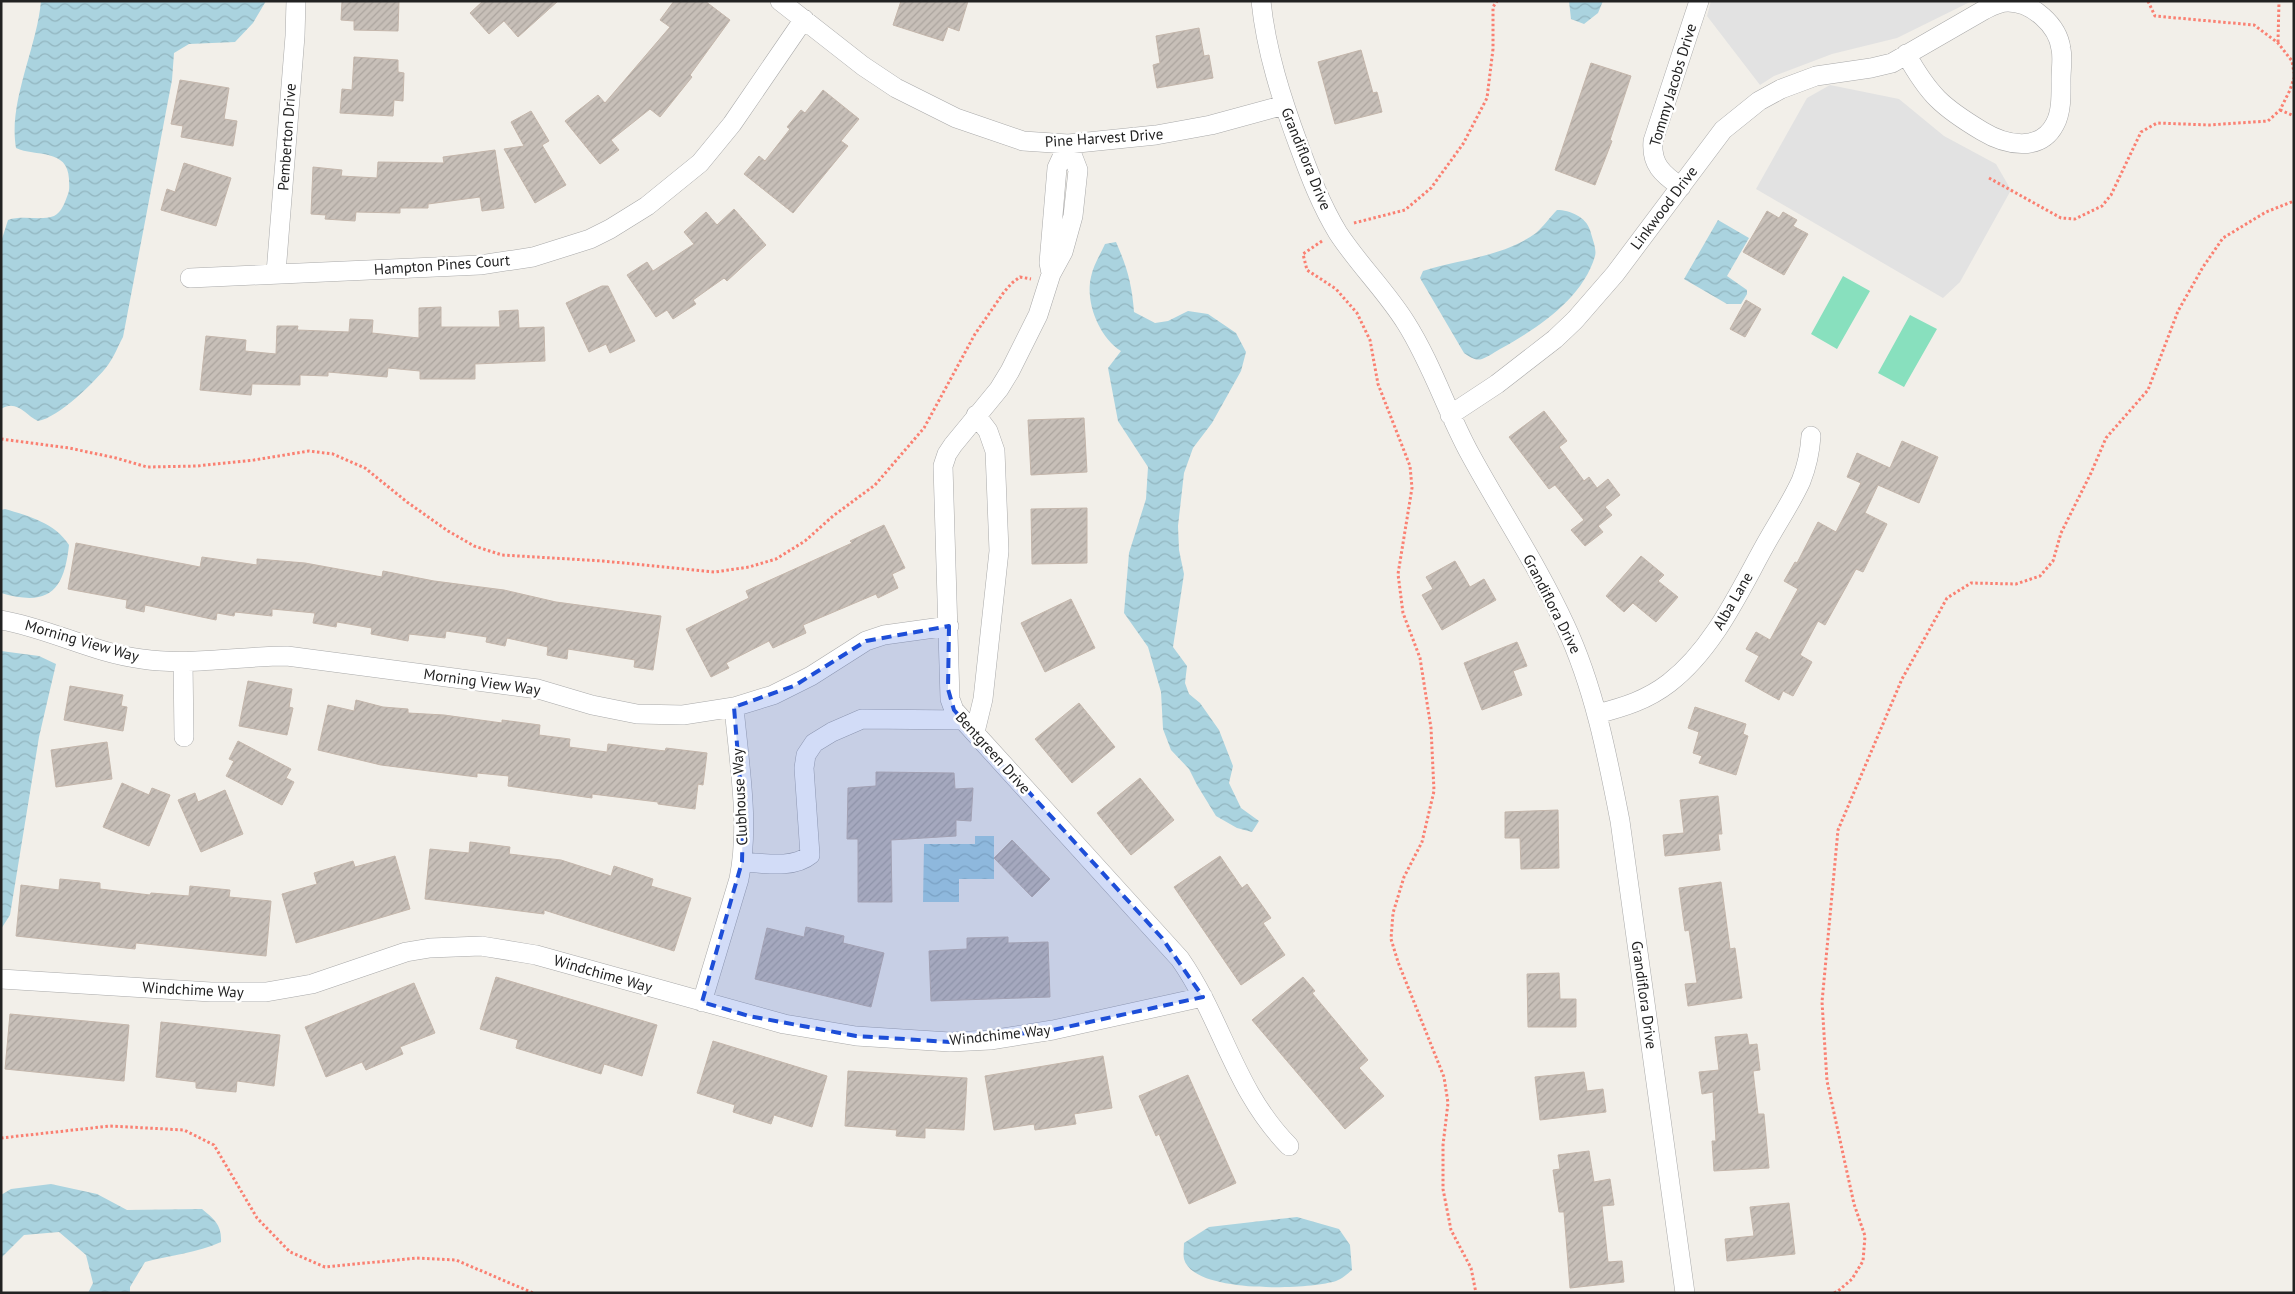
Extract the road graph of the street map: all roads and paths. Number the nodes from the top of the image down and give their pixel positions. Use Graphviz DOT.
graph roads {
  1 [pos="296,1"];
  2 [pos="780,1"];
  3 [pos="1261,1"];
  4 [pos="1496,1"];
  5 [pos="1699,1"];
  6 [pos="2148,1"];
  7 [pos="2279,1"];
  8 [pos="804,20"];
  9 [pos="2278,43"];
  10 [pos="1906,54"];
  11 [pos="2294,73"];
  12 [pos="2294,78"];
  13 [pos="1284,105"];
  14 [pos="2280,110"];
  15 [pos="2294,116"];
  16 [pos="1068,144"];
  17 [pos="1989,178"];
  18 [pos="1681,187"];
  19 [pos="2294,201"];
  20 [pos="1337,230"];
  21 [pos="276,273"];
  22 [pos="190,278"];
  23 [pos="1050,279"];
  24 [pos="976,415"];
  25 [pos="1450,415"];
  26 [pos="1811,436"];
  27 [pos="1,439"];
  28 [pos="1,620"];
  29 [pos="949,626"];
  30 [pos="183,662"];
  31 [pos="734,707"];
  32 [pos="1597,714"];
  33 [pos="969,726"];
  34 [pos="184,737"];
  35 [pos="742,862"];
  36 [pos="1,979"];
  37 [pos="1203,997"];
  38 [pos="702,1002"];
  39 [pos="1,1138"];
  40 [pos="1289,1146"];
  41 [pos="533,1293"];
  42 [pos="1476,1293"];
  43 [pos="1685,1293"];
  44 [pos="1834,1293"];
  1 -- 21 [label="street, Pemberton Drive"];
  2 -- 8 [label="street, Pine Harvest Drive"];
  3 -- 13 [label="street, Grandiflora Drive"];
  4 -- 20 [label="path"];
  5 -- 18 [label="street, Tommy Jacobs Drive"];
  6 -- 9 [label="path"];
  7 -- 9 [label="path"];
  8 -- 16 [label="street, Pine Harvest Drive"];
  8 -- 21 [label="street, Hampton Pines Court"];
  9 -- 11 [label="path"];
  10 -- 10 [label="street, Linkwood Drive"];
  10 -- 18 [label="street, Linkwood Drive"];
  12 -- 14 [label="path"];
  13 -- 16 [label="street, Pine Harvest Drive"];
  13 -- 20 [label="street, Grandiflora Drive"];
  14 -- 15 [label="path"];
  14 -- 17 [label="path"];
  16 -- 23 [label="street, Bentgreen Drive"];
  18 -- 25 [label="street, Linkwood Drive"];
  19 -- 44 [label="path"];
  20 -- 25 [label="street, Grandiflora Drive"];
  20 -- 42 [label="path"];
  21 -- 22 [label="street, Hampton Pines Court"];
  23 -- 24 [label="street, Bentgreen Drive"];
  23 -- 27 [label="path"];
  24 -- 29 [label="street, Bentgreen Drive"];
  24 -- 33 [label="street"];
  25 -- 32 [label="street, Grandiflora Drive"];
  26 -- 32 [label="street, Alba Lane"];
  28 -- 30 [label="street, Morning View Way"];
  29 -- 31 [label="street, Morning View Way"];
  29 -- 33 [label="street, Bentgreen Drive"];
  30 -- 31 [label="street, Morning View Way"];
  30 -- 34 [label="street"];
  31 -- 35 [label="street, Clubhouse Way"];
  32 -- 43 [label="street, Grandiflora Drive"];
  33 -- 35 [label="street"];
  33 -- 37 [label="street, Bentgreen Drive"];
  35 -- 38 [label="street, Clubhouse Way"];
  36 -- 38 [label="street, Windchime Way"];
  37 -- 38 [label="street, Windchime Way"];
  37 -- 40 [label="street, Bentgreen Drive"];
  39 -- 41 [label="path"];
}
